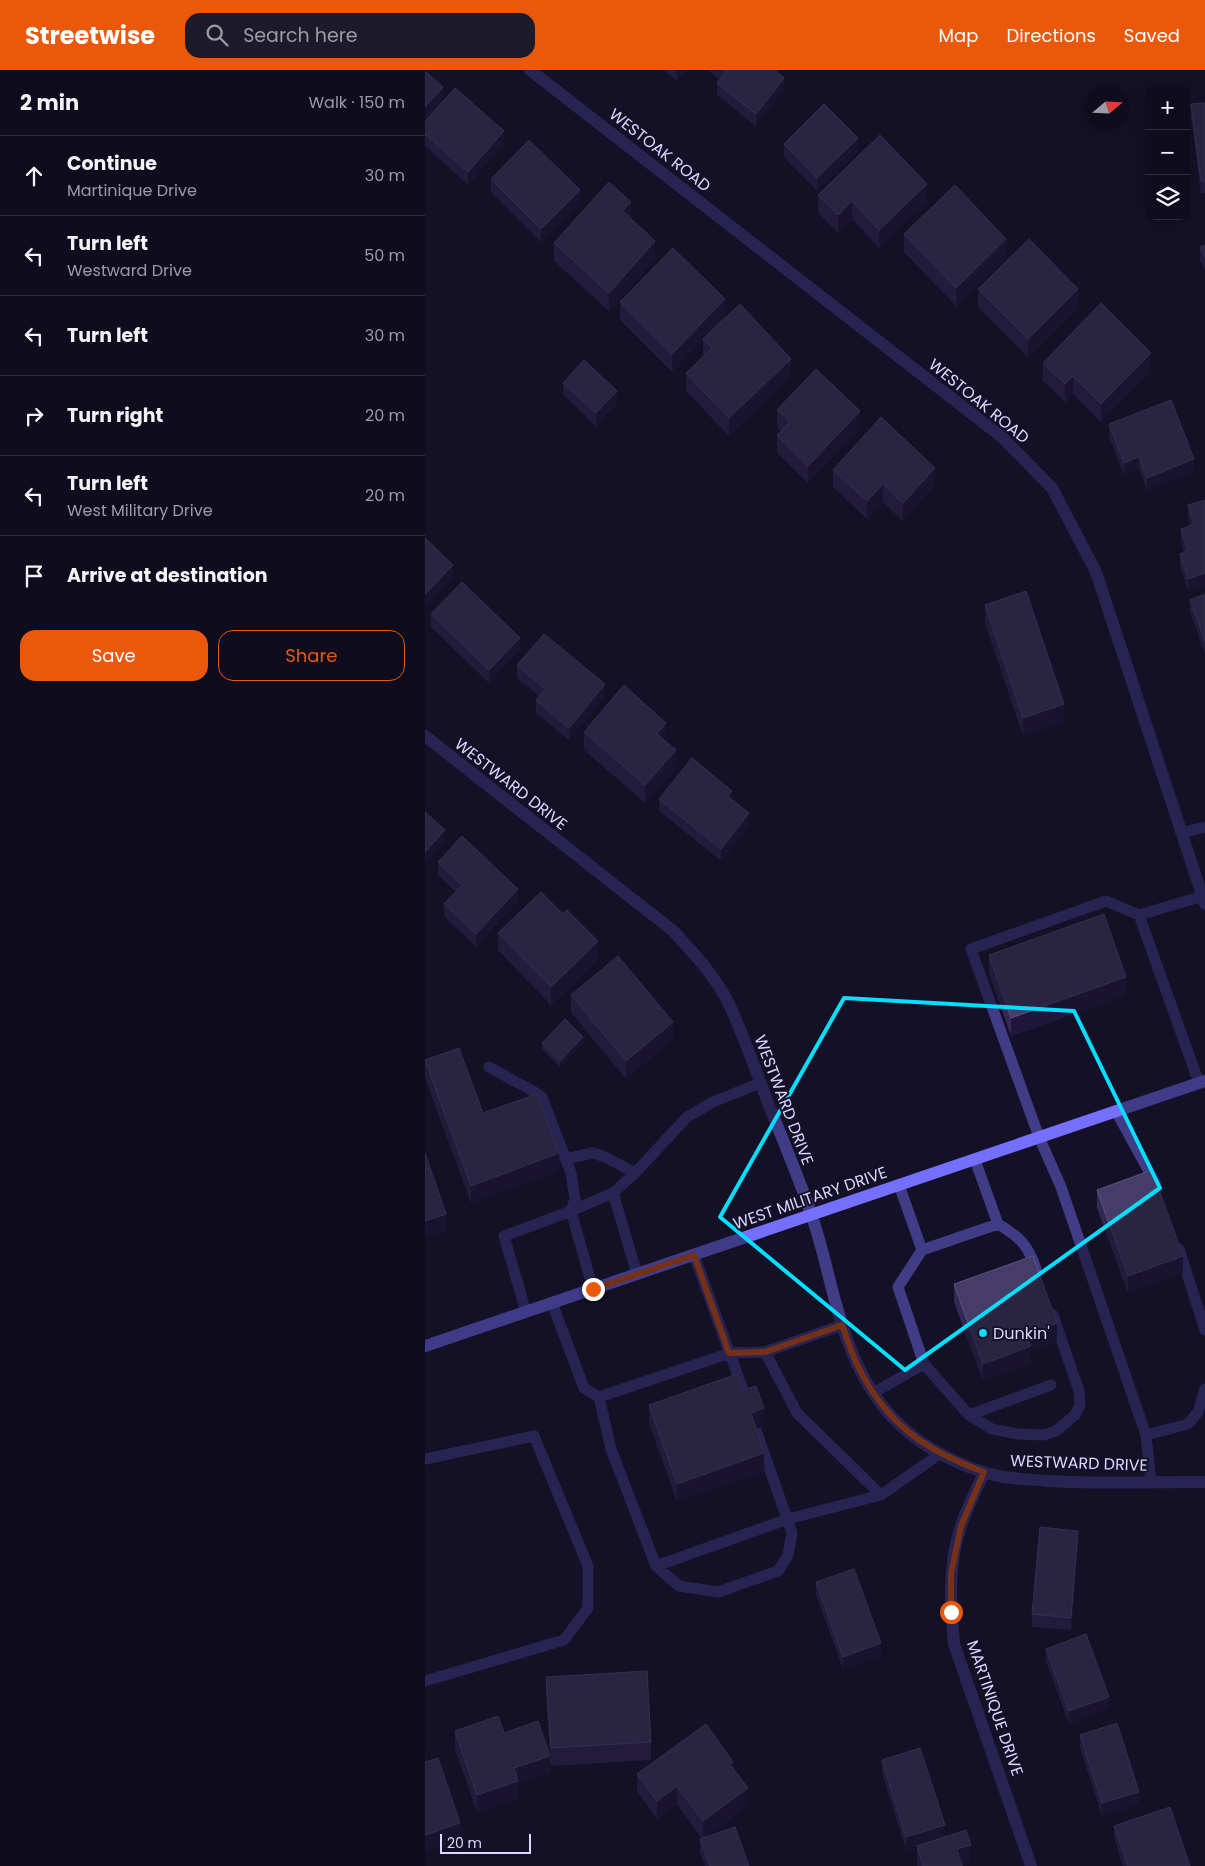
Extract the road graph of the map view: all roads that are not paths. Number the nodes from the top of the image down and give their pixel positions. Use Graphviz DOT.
graph roads {
  1 [pos="530,70"];
  2 [pos="425,736"];
  3 [pos="1205,826"];
  4 [pos="1181,833"];
  5 [pos="1204,900"];
  6 [pos="1139,915"];
  7 [pos="489,1067"];
  8 [pos="1202,1082"];
  9 [pos="760,1083"];
  10 [pos="1116,1111"];
  11 [pos="1039,1137"];
  12 [pos="565,1159"];
  13 [pos="975,1160"];
  14 [pos="635,1173"];
  15 [pos="899,1185"];
  16 [pos="613,1193"];
  17 [pos="1161,1198"];
  18 [pos="571,1211"];
  19 [pos="812,1215"];
  20 [pos="997,1224"];
  21 [pos="1176,1240"];
  22 [pos="922,1250"];
  23 [pos="694,1255"];
  24 [pos="637,1274"];
  25 [pos="1041,1282"];
  26 [pos="593,1289"];
  27 [pos="552,1303"];
  28 [pos="1050,1308"];
  29 [pos="526,1312"];
  30 [pos="842,1325"];
  31 [pos="1205,1330"];
  32 [pos="425,1346"];
  33 [pos="765,1352"];
  34 [pos="729,1353"];
  35 [pos="924,1364"];
  36 [pos="1051,1385"];
  37 [pos="1205,1389"];
  38 [pos="873,1393"];
  39 [pos="599,1397"];
  40 [pos="745,1397"];
  41 [pos="969,1415"];
  42 [pos="756,1429"];
  43 [pos="1145,1435"];
  44 [pos="941,1453"];
  45 [pos="425,1459"];
  46 [pos="984,1472"];
  47 [pos="1151,1482"];
  48 [pos="1205,1482"];
  49 [pos="881,1495"];
  50 [pos="788,1519"];
  51 [pos="655,1566"];
  52 [pos="425,1681"];
  53 [pos="1031,1866"];
  1 -- 4 [label="street, WESTOAK ROAD"];
  2 -- 9 [label="street, WESTWARD DRIVE"];
  3 -- 4 [label="lane"];
  4 -- 5 [label="street, WESTOAK ROAD"];
  5 -- 6 [label="lane"];
  6 -- 8 [label="lane"];
  6 -- 11 [label="lane"];
  7 -- 12 [label="lane"];
  8 -- 10 [label="main road, WEST MILITARY DRIVE"];
  9 -- 14 [label="lane"];
  9 -- 19 [label="street, WESTWARD DRIVE"];
  10 -- 11 [label="main road, WEST MILITARY DRIVE"];
  10 -- 17 [label="lane"];
  11 -- 13 [label="main road, WEST MILITARY DRIVE"];
  11 -- 43 [label="lane"];
  12 -- 14 [label="lane"];
  12 -- 18 [label="lane"];
  13 -- 15 [label="main road, WEST MILITARY DRIVE"];
  13 -- 20 [label="lane"];
  14 -- 16 [label="lane"];
  15 -- 19 [label="main road, WEST MILITARY DRIVE"];
  15 -- 22 [label="lane"];
  16 -- 18 [label="lane"];
  16 -- 24 [label="lane"];
  18 -- 26 [label="lane"];
  18 -- 29 [label="lane"];
  19 -- 23 [label="main road, WEST MILITARY DRIVE"];
  19 -- 30 [label="street, WESTWARD DRIVE"];
  20 -- 22 [label="lane"];
  20 -- 25 [label="lane"];
  21 -- 31 [label="lane"];
  22 -- 35 [label="lane"];
  23 -- 24 [label="main road, WEST MILITARY DRIVE"];
  23 -- 34 [label="lane"];
  24 -- 26 [label="main road, WEST MILITARY DRIVE"];
  26 -- 27 [label="main road, WEST MILITARY DRIVE"];
  27 -- 29 [label="main road, WEST MILITARY DRIVE"];
  27 -- 39 [label="lane"];
  28 -- 41 [label="lane"];
  29 -- 32 [label="main road, WEST MILITARY DRIVE"];
  30 -- 33 [label="lane"];
  30 -- 38 [label="street, WESTWARD DRIVE"];
  33 -- 34 [label="lane"];
  33 -- 49 [label="lane"];
  34 -- 39 [label="lane"];
  34 -- 40 [label="lane"];
  35 -- 38 [label="lane"];
  35 -- 41 [label="lane"];
  36 -- 41 [label="lane"];
  37 -- 43 [label="lane"];
  38 -- 44 [label="street, WESTWARD DRIVE"];
  39 -- 51 [label="lane"];
  42 -- 50 [label="lane"];
  43 -- 47 [label="lane"];
  44 -- 46 [label="street, WESTWARD DRIVE"];
  44 -- 49 [label="lane"];
  45 -- 52 [label="lane"];
  46 -- 47 [label="street, WESTWARD DRIVE"];
  46 -- 53 [label="street, MARTINIQUE DRIVE"];
  47 -- 48 [label="street, WESTWARD DRIVE"];
  49 -- 50 [label="lane"];
  50 -- 51 [label="lane"];
  50 -- 51 [label="lane"];
}
